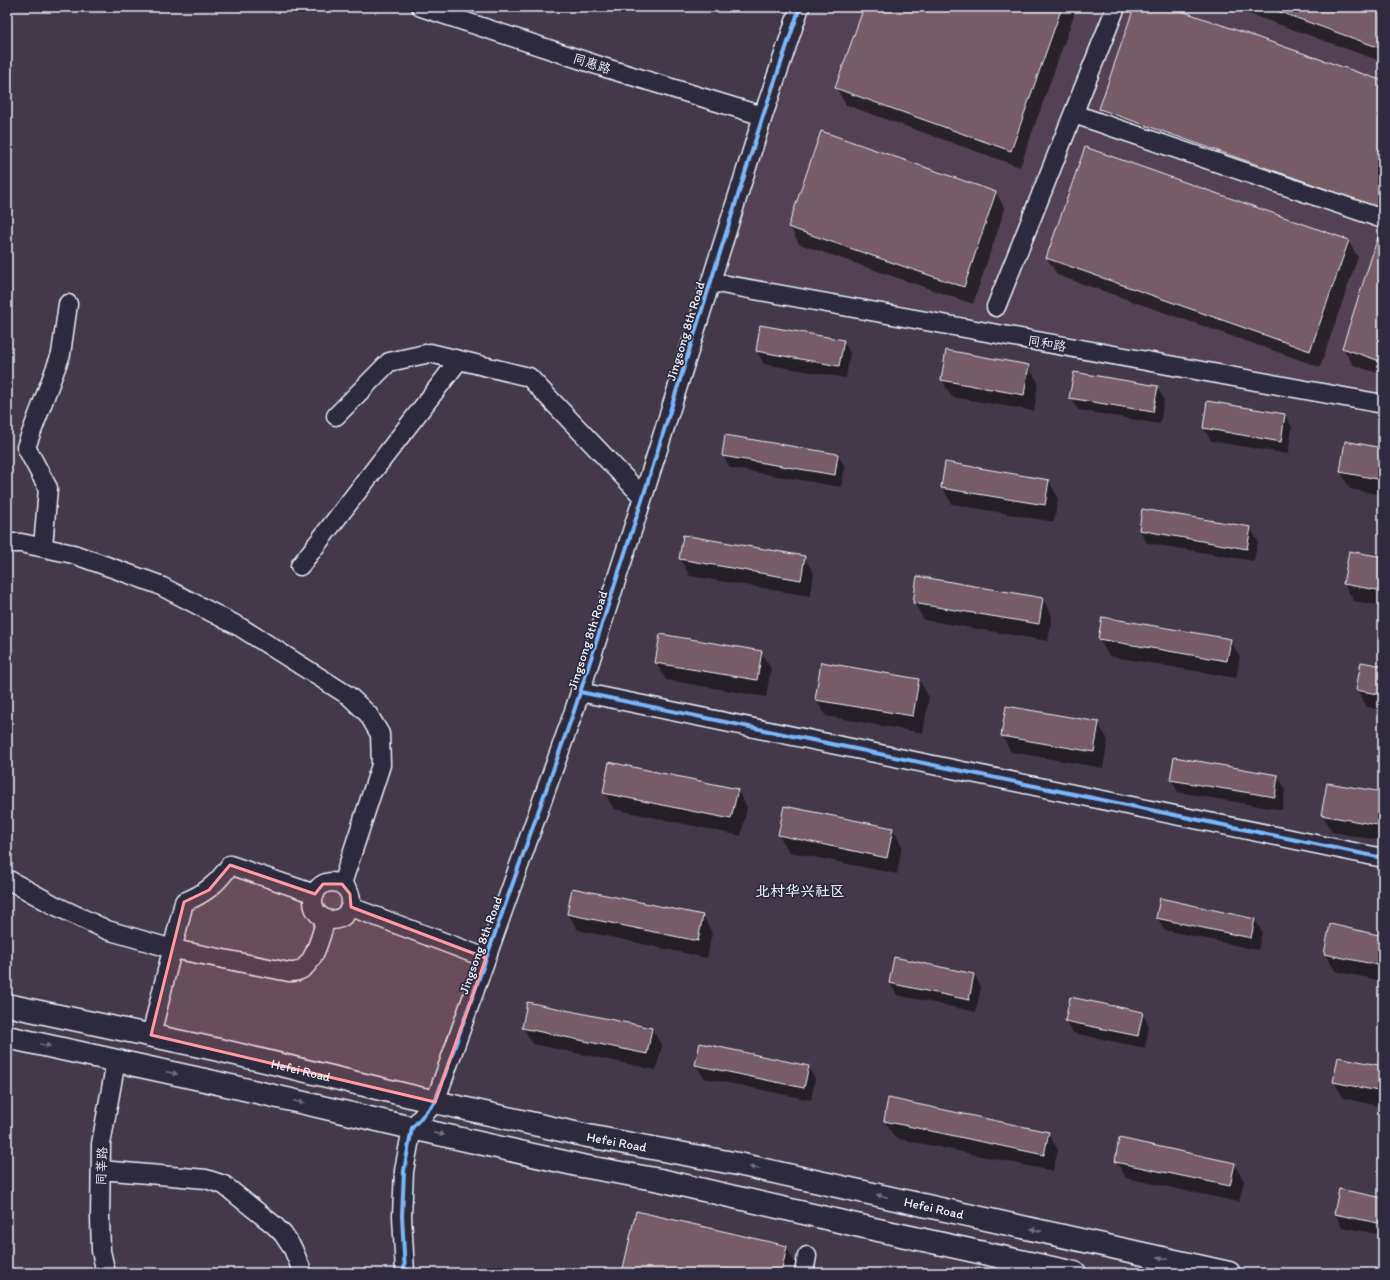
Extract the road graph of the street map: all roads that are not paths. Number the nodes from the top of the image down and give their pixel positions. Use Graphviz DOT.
graph roads {
  1 [pos="422,7"];
  2 [pos="800,7"];
  3 [pos="1116,7"];
  4 [pos="1074,114"];
  5 [pos="763,116"];
  6 [pos="1383,220"];
  7 [pos="711,282"];
  8 [pos="68,304"];
  9 [pos="996,306"];
  10 [pos="459,360"];
  11 [pos="1383,404"];
  12 [pos="336,416"];
  13 [pos="643,497"];
  14 [pos="7,543"];
  15 [pos="43,547"];
  16 [pos="300,566"];
  17 [pos="580,692"];
  18 [pos="1383,858"];
  19 [pos="7,879"];
  20 [pos="342,884"];
  21 [pos="315,894"];
  22 [pos="351,907"];
  23 [pos="326,919"];
  24 [pos="173,949"];
  25 [pos="486,958"];
  26 [pos="7,1005"];
  27 [pos="151,1035"];
  28 [pos="7,1037"];
  29 [pos="116,1061"];
  30 [pos="435,1102"];
  31 [pos="412,1128"];
  32 [pos="101,1170"];
  33 [pos="106,1273"];
  34 [pos="303,1273"];
  35 [pos="404,1273"];
  36 [pos="1075,1273"];
  37 [pos="1229,1273"];
  1 -- 5 [label="street, 同惠路"];
  2 -- 5 [label="street, Jingsong 8th Road"];
  3 -- 4 [label="street"];
  4 -- 6 [label="street"];
  4 -- 9 [label="street"];
  5 -- 7 [label="street, Jingsong 8th Road"];
  7 -- 11 [label="street, 同和路"];
  7 -- 13 [label="street, Jingsong 8th Road"];
  8 -- 15 [label="street"];
  10 -- 12 [label="street"];
  10 -- 13 [label="street"];
  10 -- 16 [label="street"];
  13 -- 17 [label="street, Jingsong 8th Road"];
  14 -- 15 [label="street"];
  15 -- 20 [label="street"];
  17 -- 18 [label="street"];
  17 -- 25 [label="street, Jingsong 8th Road"];
  19 -- 24 [label="street"];
  20 -- 21 [label="street"];
  20 -- 22 [label="street"];
  21 -- 23 [label="street"];
  21 -- 24 [label="street"];
  22 -- 23 [label="street"];
  22 -- 25 [label="street"];
  23 -- 24 [label="street"];
  24 -- 27 [label="street"];
  25 -- 30 [label="street, Jingsong 8th Road"];
  26 -- 27 [label="main road, Hefei Road"];
  27 -- 30 [label="main road, Hefei Road"];
  28 -- 29 [label="main road, one-way"];
  29 -- 31 [label="main road, one-way"];
  29 -- 32 [label="street, 同莘路"];
  30 -- 31 [label="street, Jingsong 8th Road"];
  37 -- 30 [label="main road, Hefei Road, one-way"];
  31 -- 35 [label="street"];
  31 -- 36 [label="main road, one-way"];
  32 -- 33 [label="street, 同莘路"];
  32 -- 34 [label="street"];
}
